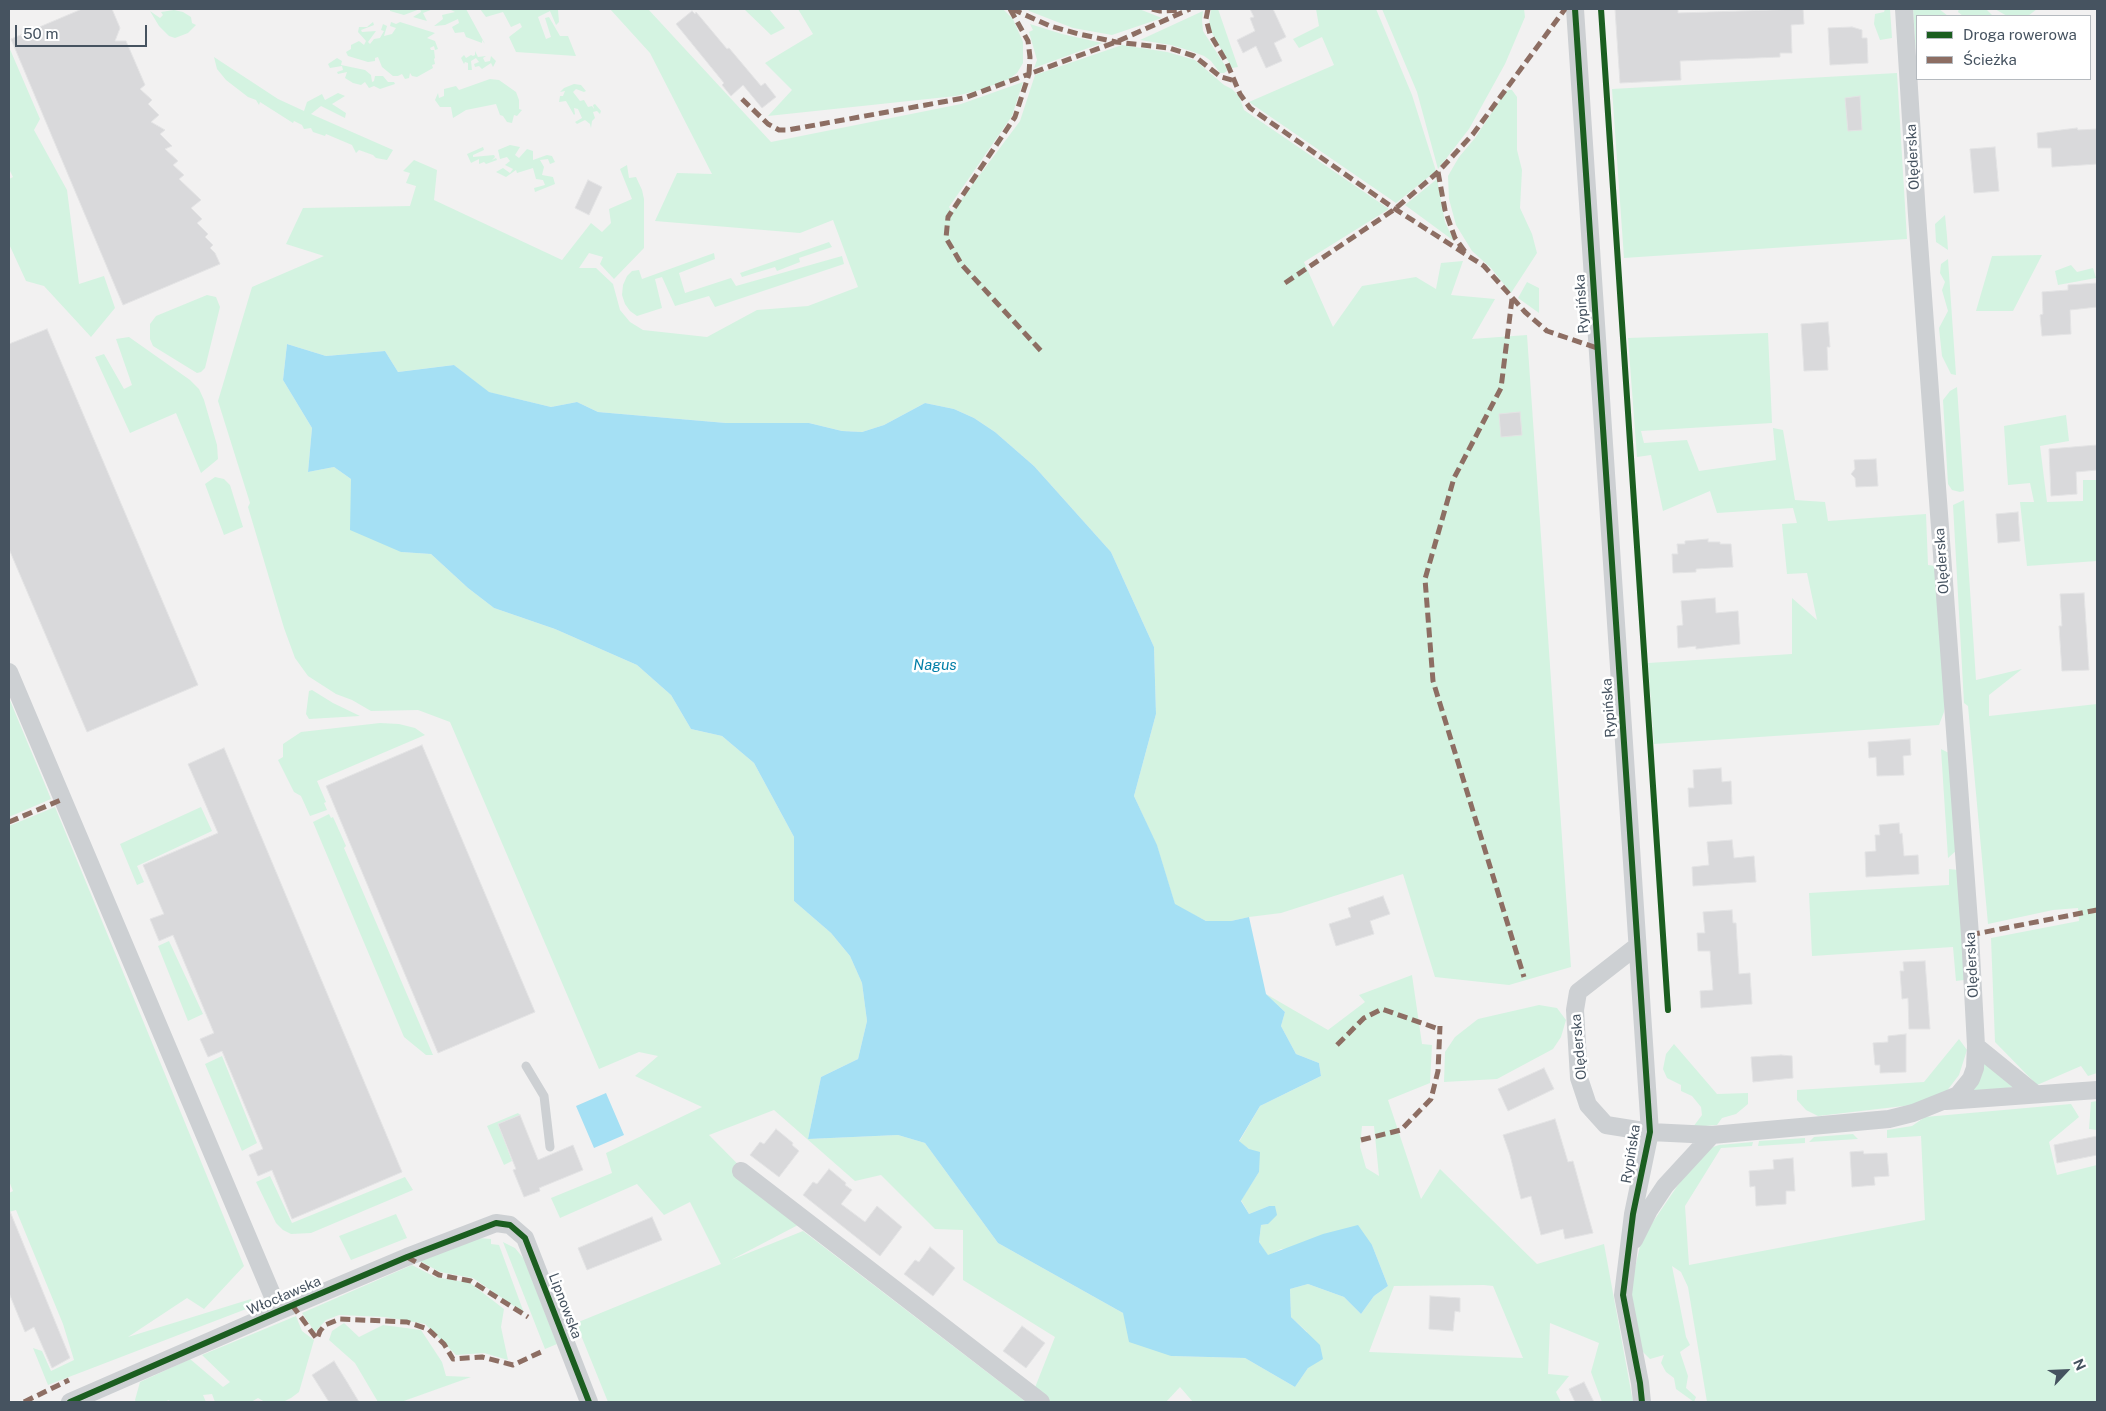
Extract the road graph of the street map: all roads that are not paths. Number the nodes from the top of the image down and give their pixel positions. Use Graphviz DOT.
graph roads {
  1 [pos="1575,9"];
  2 [pos="1904,9"];
  3 [pos="9,672"];
  4 [pos="1637,946"];
  5 [pos="1976,1046"];
  6 [pos="526,1066"];
  7 [pos="2097,1090"];
  8 [pos="2034,1093"];
  9 [pos="1946,1101"];
  10 [pos="1650,1132"];
  11 [pos="1712,1135"];
  12 [pos="550,1147"];
  13 [pos="741,1171"];
  14 [pos="510,1225"];
  15 [pos="1629,1250"];
  16 [pos="279,1310"];
  17 [pos="70,1402"];
  18 [pos="589,1402"];
  19 [pos="1041,1402"];
  20 [pos="1642,1402"];
  1 -- 4 [label="street, Rypińska"];
  2 -- 5 [label="street, Olęderska"];
  3 -- 16 [label="street"];
  4 -- 10 [label="street, Rypińska"];
  4 -- 10 [label="street, Olęderska"];
  5 -- 8 [label="street"];
  5 -- 9 [label="street, Olęderska"];
  6 -- 12 [label="lane"];
  7 -- 8 [label="street, Olęderska"];
  8 -- 9 [label="street, Olęderska"];
  9 -- 11 [label="street, Olęderska"];
  10 -- 11 [label="street, Olęderska"];
  10 -- 15 [label="street, Rypińska"];
  11 -- 15 [label="street"];
  13 -- 19 [label="street"];
  14 -- 16 [label="street, Włocławska"];
  14 -- 18 [label="street, Lipnowska"];
  15 -- 20 [label="street, Rypińska"];
  16 -- 17 [label="street, Włocławska"];
}
